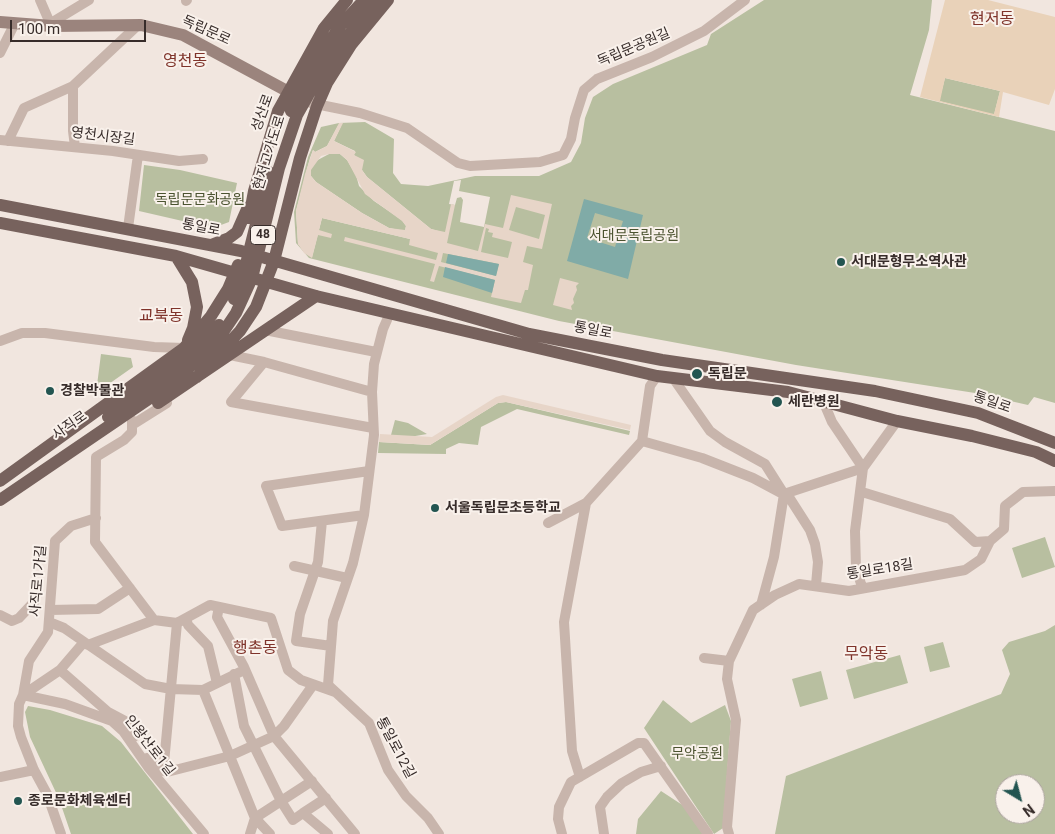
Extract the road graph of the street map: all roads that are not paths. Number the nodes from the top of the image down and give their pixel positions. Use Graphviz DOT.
graph roads {
  1 [pos="40,0"];
  2 [pos="89,0"];
  3 [pos="347,0"];
  4 [pos="364,0"];
  5 [pos="375,0"];
  6 [pos="388,0"];
  7 [pos="745,0"];
  8 [pos="0,22"];
  9 [pos="15,23"];
  10 [pos="48,25"];
  11 [pos="138,25"];
  12 [pos="345,28"];
  13 [pos="0,53"];
  14 [pos="74,86"];
  15 [pos="287,91"];
  16 [pos="317,106"];
  17 [pos="4,141"];
  18 [pos="76,147"];
  19 [pos="138,155"];
  20 [pos="203,159"];
  21 [pos="254,191"];
  22 [pos="0,205"];
  23 [pos="286,213"];
  24 [pos="0,223"];
  25 [pos="128,228"];
  26 [pos="279,244"];
  27 [pos="211,245"];
  28 [pos="241,251"];
  29 [pos="176,256"];
  30 [pos="274,262"];
  31 [pos="296,268"];
  32 [pos="236,272"];
  33 [pos="267,281"];
  34 [pos="316,296"];
  35 [pos="390,313"];
  36 [pos="211,316"];
  37 [pos="265,330"];
  38 [pos="232,340"];
  39 [pos="0,341"];
  40 [pos="154,347"];
  41 [pos="184,348"];
  42 [pos="376,352"];
  43 [pos="173,355"];
  44 [pos="230,356"];
  45 [pos="662,360"];
  46 [pos="264,362"];
  47 [pos="195,376"];
  48 [pos="656,376"];
  49 [pos="673,378"];
  50 [pos="189,388"];
  51 [pos="372,392"];
  52 [pos="824,403"];
  53 [pos="132,414"];
  54 [pos="897,421"];
  55 [pos="373,428"];
  56 [pos="642,441"];
  57 [pos="1055,443"];
  58 [pos="1055,461"];
  59 [pos="863,468"];
  60 [pos="369,471"];
  61 [pos="34,474"];
  62 [pos="0,480"];
  63 [pos="0,489"];
  64 [pos="1055,491"];
  65 [pos="862,492"];
  66 [pos="0,493"];
  67 [pos="786,494"];
  68 [pos="0,500"];
  69 [pos="586,503"];
  70 [pos="0,509"];
  71 [pos="364,515"];
  72 [pos="96,518"];
  73 [pos="322,520"];
  74 [pos="548,522"];
  75 [pos="990,541"];
  76 [pos="294,566"];
  77 [pos="315,571"];
  78 [pos="348,578"];
  79 [pos="816,585"];
  80 [pos="130,588"];
  81 [pos="862,588"];
  82 [pos="36,601"];
  83 [pos="761,605"];
  84 [pos="220,607"];
  85 [pos="50,610"];
  86 [pos="0,615"];
  87 [pos="154,620"];
  88 [pos="182,620"];
  89 [pos="49,622"];
  90 [pos="86,644"];
  91 [pos="331,646"];
  92 [pos="704,658"];
  93 [pos="729,661"];
  94 [pos="60,670"];
  95 [pos="246,671"];
  96 [pos="234,674"];
  97 [pos="216,683"];
  98 [pos="313,685"];
  99 [pos="171,689"];
  100 [pos="203,690"];
  101 [pos="337,692"];
  102 [pos="23,695"];
  103 [pos="274,736"];
  104 [pos="252,745"];
  105 [pos="230,756"];
  106 [pos="661,766"];
  107 [pos="34,770"];
  108 [pos="158,773"];
  109 [pos="580,776"];
  110 [pos="0,778"];
  111 [pos="312,781"];
  112 [pos="326,798"];
  113 [pos="282,801"];
  114 [pos="303,814"];
  115 [pos="255,818"];
  116 [pos="61,834"];
  117 [pos="204,834"];
  118 [pos="250,834"];
  119 [pos="270,834"];
  120 [pos="328,834"];
  121 [pos="355,834"];
  122 [pos="438,834"];
  123 [pos="562,834"];
  124 [pos="604,834"];
  125 [pos="708,834"];
  126 [pos="729,834"];
  1 -- 10 [label="street"];
  2 -- 10 [label="street"];
  3 -- 15 [label="main road, 성산로 / 48"];
  4 -- 12 [label="main road, 현저고가도로 / 48"];
  5 -- 12 [label="main road, 현저고가도로 / 48"];
  6 -- 16 [label="main road"];
  7 -- 16 [label="street, 독립문공원길"];
  8 -- 9 [label="main road, 독립문로"];
  9 -- 10 [label="main road, 독립문로"];
  9 -- 13 [label="street"];
  10 -- 11 [label="main road, 독립문로"];
  11 -- 14 [label="street"];
  11 -- 15 [label="main road, 독립문로"];
  12 -- 53 [label="main road, 현저고가도로 / 48"];
  14 -- 17 [label="street"];
  14 -- 18 [label="street"];
  15 -- 16 [label="street, 독립문공원길"];
  15 -- 21 [label="main road, 성산로 / 48"];
  16 -- 23 [label="main road"];
  17 -- 18 [label="street, 영천시장길"];
  18 -- 19 [label="street, 영천시장길"];
  19 -- 20 [label="street, 영천시장길"];
  19 -- 25 [label="street"];
  21 -- 23 [label="main road"];
  21 -- 27 [label="main road"];
  21 -- 28 [label="main road, 성산로 / 48"];
  22 -- 25 [label="main road, 통일로"];
  23 -- 26 [label="main road"];
  24 -- 29 [label="main road, 통일로"];
  25 -- 27 [label="main road, 통일로"];
  26 -- 30 [label="main road"];
  26 -- 31 [label="main road"];
  27 -- 28 [label="main road, 통일로"];
  28 -- 30 [label="main road, 통일로"];
  28 -- 32 [label="main road, 성산로"];
  29 -- 32 [label="main road, 통일로"];
  29 -- 41 [label="main road"];
  30 -- 31 [label="main road, 통일로"];
  30 -- 33 [label="main road"];
  31 -- 45 [label="main road, 통일로"];
  32 -- 33 [label="main road, 통일로"];
  32 -- 36 [label="main road, 성산로"];
  33 -- 34 [label="main road, 통일로"];
  33 -- 38 [label="main road"];
  34 -- 35 [label="main road, 통일로"];
  34 -- 37 [label="main road"];
  35 -- 42 [label="street, 통일로12길"];
  35 -- 48 [label="main road, 통일로"];
  36 -- 38 [label="main road"];
  36 -- 41 [label="main road, 성산로"];
  37 -- 42 [label="street"];
  37 -- 44 [label="main road"];
  38 -- 47 [label="main road"];
  39 -- 40 [label="street"];
  40 -- 41 [label="street"];
  40 -- 43 [label="street"];
  41 -- 43 [label="main road, 성산로"];
  42 -- 51 [label="street, 통일로12길"];
  43 -- 47 [label="street"];
  43 -- 62 [label="main road, 성산로"];
  44 -- 46 [label="street"];
  44 -- 47 [label="main road"];
  45 -- 48 [label="main road"];
  45 -- 57 [label="main road, 통일로"];
  46 -- 51 [label="street"];
  46 -- 55 [label="street"];
  47 -- 53 [label="main road"];
  48 -- 49 [label="main road, 통일로"];
  48 -- 56 [label="street"];
  49 -- 52 [label="main road, 통일로"];
  49 -- 67 [label="street"];
  50 -- 53 [label="street"];
  51 -- 55 [label="street, 통일로12길"];
  52 -- 54 [label="main road, 통일로"];
  52 -- 59 [label="street"];
  53 -- 61 [label="main road, 사직로 / 48"];
  53 -- 70 [label="main road"];
  53 -- 72 [label="street"];
  54 -- 58 [label="main road, 통일로"];
  54 -- 59 [label="street"];
  55 -- 60 [label="street, 통일로12길"];
  56 -- 67 [label="street"];
  56 -- 69 [label="street"];
  59 -- 65 [label="street"];
  59 -- 67 [label="street"];
  60 -- 71 [label="street, 통일로12길"];
  60 -- 73 [label="street"];
  61 -- 63 [label="main road, 사직로"];
  61 -- 66 [label="main road, 사직로 / 48"];
  61 -- 68 [label="main road, 사직로 / 48"];
  61 -- 70 [label="main road, 사직로 / 48"];
  64 -- 75 [label="street, 통일로18길"];
  65 -- 75 [label="street"];
  65 -- 81 [label="street"];
  67 -- 79 [label="street"];
  67 -- 83 [label="street"];
  69 -- 74 [label="street"];
  69 -- 109 [label="street"];
  71 -- 73 [label="street"];
  71 -- 78 [label="street, 통일로12길"];
  72 -- 80 [label="street"];
  72 -- 85 [label="street, 사직로1가길"];
  73 -- 77 [label="street"];
  75 -- 81 [label="street, 통일로18길"];
  76 -- 77 [label="street"];
  77 -- 78 [label="street"];
  77 -- 91 [label="street"];
  78 -- 91 [label="street, 통일로12길"];
  79 -- 81 [label="street, 통일로18길"];
  79 -- 83 [label="street, 통일로18길"];
  80 -- 85 [label="street"];
  80 -- 87 [label="street"];
  82 -- 86 [label="street"];
  83 -- 93 [label="street, 통일로18길"];
  84 -- 88 [label="street"];
  84 -- 95 [label="street"];
  84 -- 98 [label="street"];
  85 -- 89 [label="street, 사직로1가길"];
  87 -- 88 [label="street"];
  87 -- 90 [label="street"];
  88 -- 97 [label="street"];
  88 -- 99 [label="street"];
  89 -- 90 [label="street"];
  89 -- 102 [label="street, 사직로1가길"];
  90 -- 94 [label="street"];
  90 -- 99 [label="street"];
  91 -- 101 [label="street, 통일로12길"];
  92 -- 93 [label="street"];
  93 -- 126 [label="street, 통일로18길"];
  94 -- 102 [label="street"];
  94 -- 108 [label="street"];
  95 -- 96 [label="street"];
  95 -- 103 [label="street"];
  96 -- 97 [label="street"];
  96 -- 104 [label="street"];
  97 -- 100 [label="street"];
  98 -- 101 [label="street"];
  98 -- 103 [label="street"];
  99 -- 100 [label="street"];
  99 -- 108 [label="street"];
  100 -- 105 [label="street"];
  101 -- 122 [label="street, 통일로12길"];
  102 -- 107 [label="street"];
  102 -- 108 [label="street, 인왕산로1길"];
  103 -- 104 [label="street"];
  103 -- 111 [label="street"];
  104 -- 105 [label="street"];
  104 -- 113 [label="street"];
  105 -- 108 [label="street"];
  105 -- 115 [label="street"];
  106 -- 109 [label="street"];
  106 -- 124 [label="street"];
  106 -- 125 [label="street"];
  107 -- 110 [label="street"];
  107 -- 116 [label="street"];
  108 -- 117 [label="street, 인왕산로1길"];
  109 -- 123 [label="street"];
  111 -- 112 [label="street"];
  111 -- 113 [label="street"];
  112 -- 114 [label="street"];
  112 -- 121 [label="street"];
  113 -- 114 [label="street"];
  113 -- 115 [label="street"];
  114 -- 120 [label="street"];
  115 -- 118 [label="street"];
  115 -- 119 [label="street"];
}
